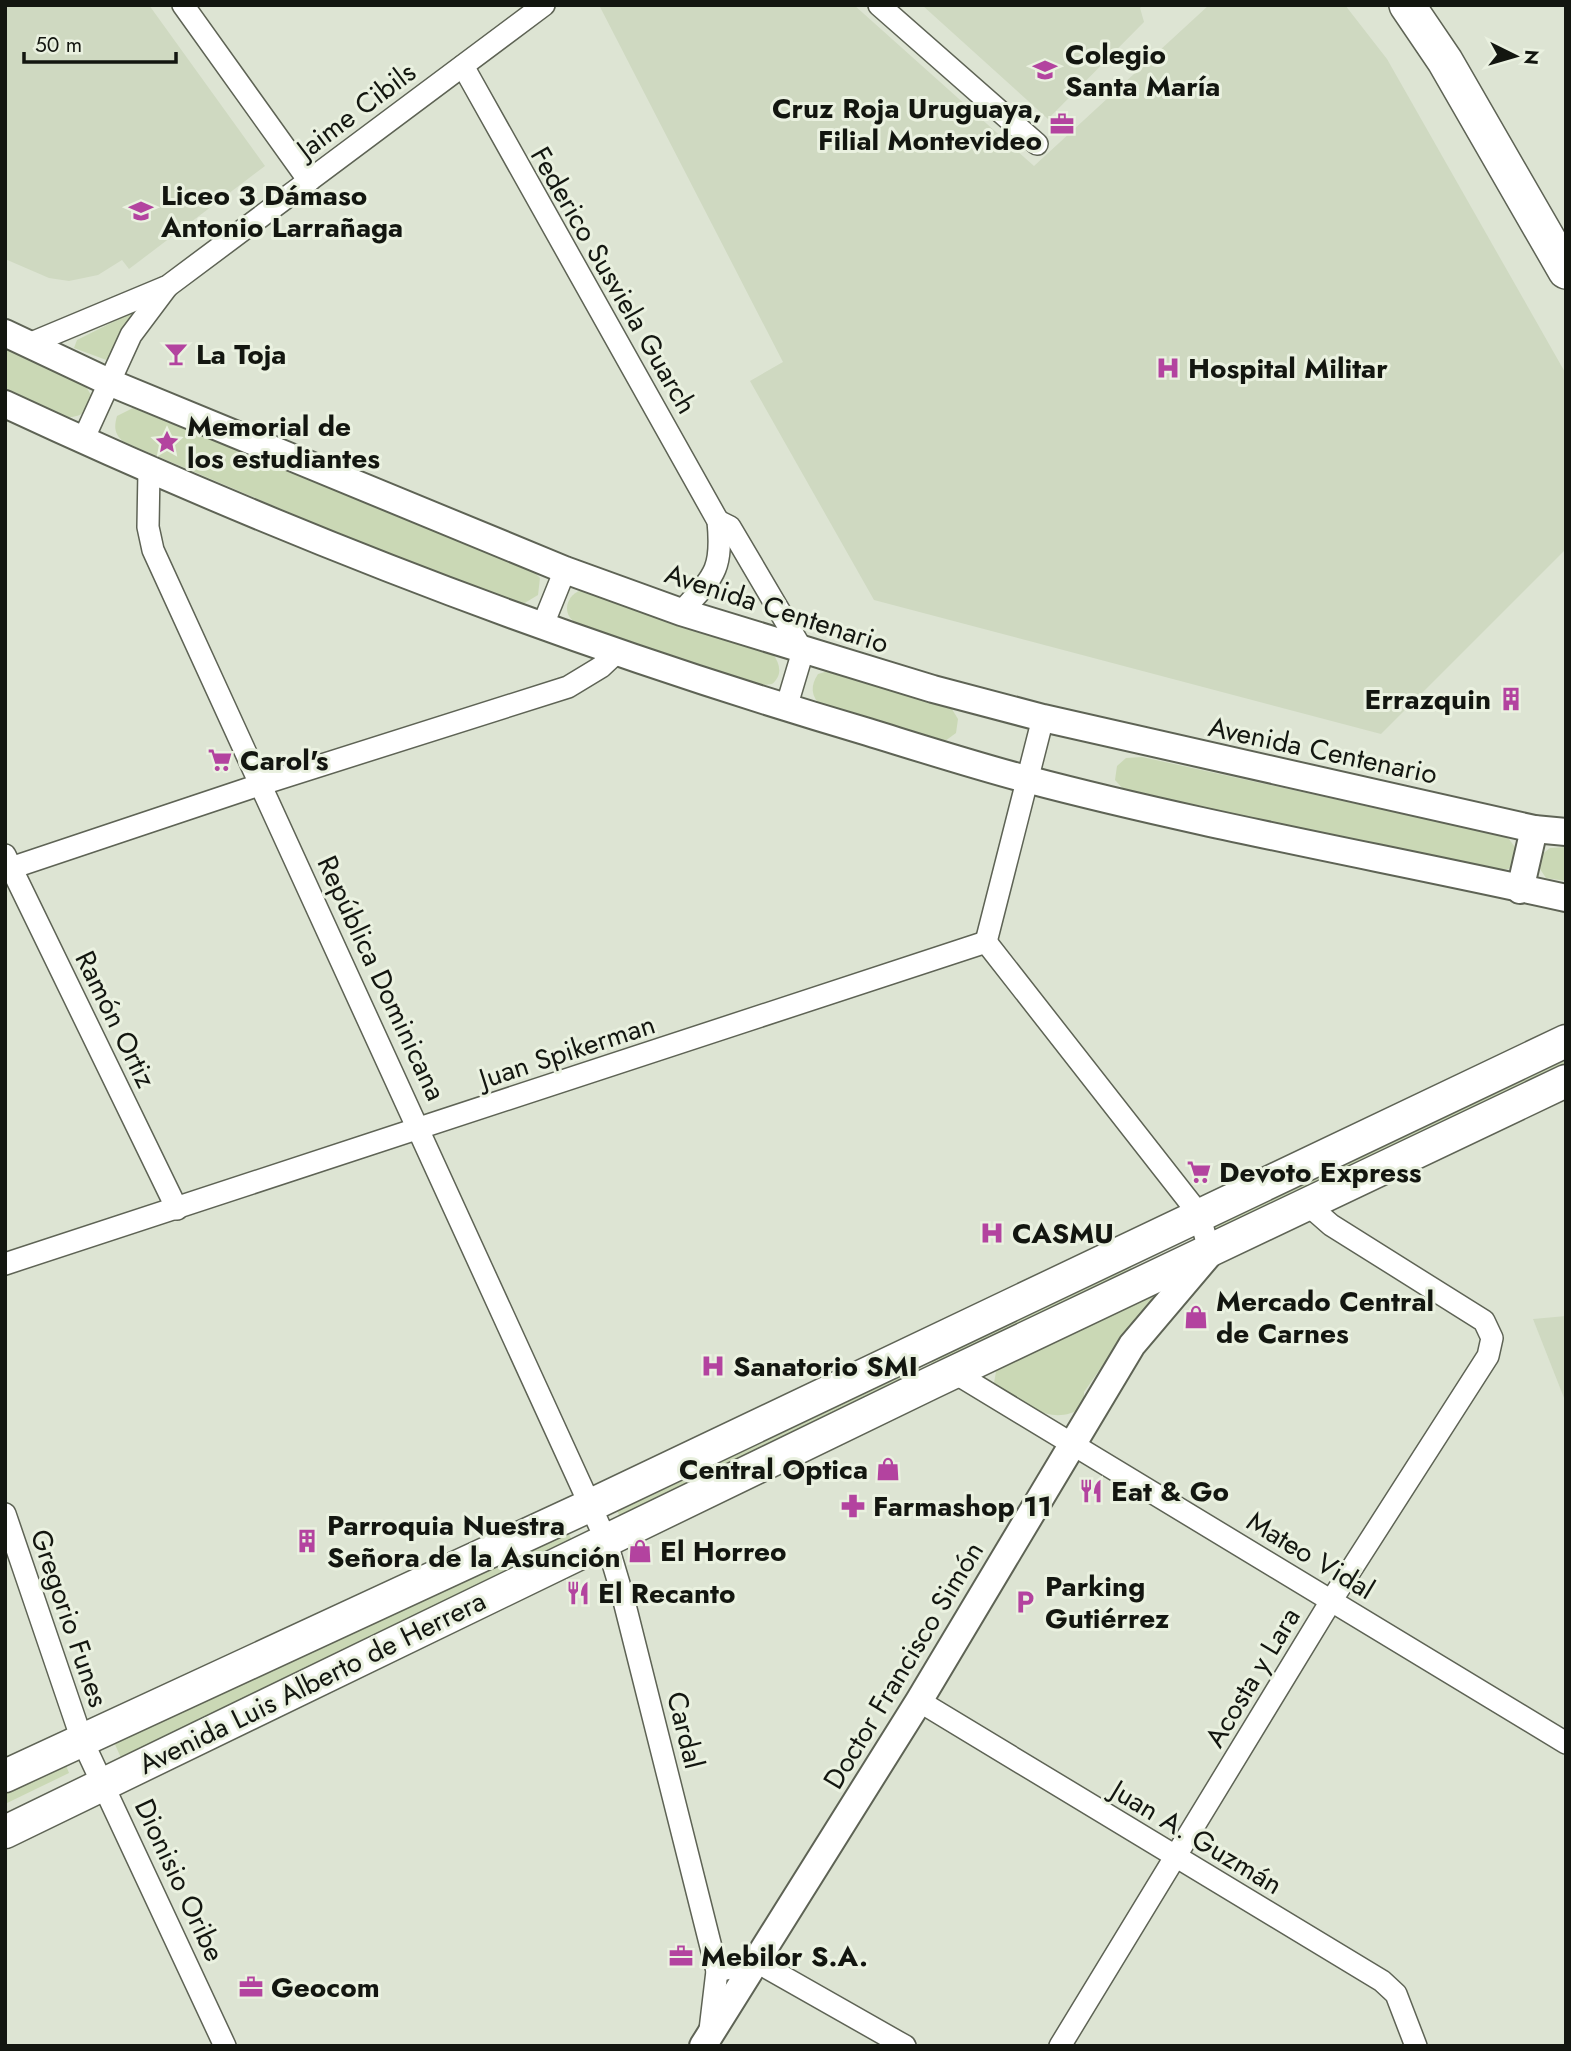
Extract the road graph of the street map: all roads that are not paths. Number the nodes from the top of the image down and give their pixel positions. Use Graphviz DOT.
graph roads {
  1 [pos="183,5"];
  2 [pos="544,5"];
  3 [pos="879,5"];
  4 [pos="1406,5"];
  5 [pos="463,66"];
  6 [pos="1038,144"];
  7 [pos="309,181"];
  8 [pos="1566,271"];
  9 [pos="168,286"];
  10 [pos="17,339"];
  11 [pos="111,383"];
  12 [pos="5,404"];
  13 [pos="83,440"];
  14 [pos="149,470"];
  15 [pos="718,520"];
  16 [pos="565,570"];
  17 [pos="681,612"];
  18 [pos="542,627"];
  19 [pos="803,651"];
  20 [pos="618,652"];
  21 [pos="786,708"];
  22 [pos="1043,718"];
  23 [pos="1026,779"];
  24 [pos="262,784"];
  25 [pos="1534,829"];
  26 [pos="1566,832"];
  27 [pos="7,864"];
  28 [pos="1520,890"];
  29 [pos="1566,898"];
  30 [pos="986,942"];
  31 [pos="1566,1041"];
  32 [pos="1566,1081"];
  33 [pos="420,1129"];
  34 [pos="1307,1204"];
  35 [pos="177,1209"];
  36 [pos="1199,1214"];
  37 [pos="1210,1253"];
  38 [pos="5,1264"];
  39 [pos="955,1373"];
  40 [pos="1074,1444"];
  41 [pos="591,1505"];
  42 [pos="5,1514"];
  43 [pos="606,1540"];
  44 [pos="1331,1601"];
  45 [pos="919,1701"];
  46 [pos="82,1740"];
  47 [pos="1566,1743"];
  48 [pos="5,1776"];
  49 [pos="104,1782"];
  50 [pos="5,1832"];
  51 [pos="1177,1857"];
  52 [pos="757,1962"];
  53 [pos="717,1971"];
  54 [pos="707,2042"];
  55 [pos="225,2046"];
  56 [pos="905,2046"];
  57 [pos="1060,2046"];
  58 [pos="1416,2046"];
  1 -- 7 [label="street"];
  2 -- 5 [label="street, Jaime Cibils"];
  3 -- 6 [label="street"];
  4 -- 8 [label="main road"];
  5 -- 7 [label="street, Jaime Cibils"];
  5 -- 15 [label="street, Federico Susviela Guarch"];
  7 -- 9 [label="street, Jaime Cibils"];
  9 -- 10 [label="street, Jaime Cibils"];
  9 -- 11 [label="street, Jaime Cibils"];
  10 -- 11 [label="street, Avenida Centenario"];
  11 -- 13 [label="street, Jaime Cibils"];
  11 -- 16 [label="street, Avenida Centenario"];
  12 -- 13 [label="street"];
  13 -- 14 [label="street"];
  14 -- 18 [label="street"];
  14 -- 24 [label="street, República Dominicana"];
  15 -- 17 [label="street, Federico Susviela Guarch"];
  15 -- 19 [label="street, Federico Susviela Guarch"];
  16 -- 17 [label="street, Avenida Centenario"];
  16 -- 18 [label="street"];
  17 -- 19 [label="street, Avenida Centenario"];
  18 -- 20 [label="street"];
  19 -- 21 [label="street"];
  19 -- 22 [label="street, Avenida Centenario"];
  20 -- 21 [label="street"];
  20 -- 24 [label="street"];
  21 -- 23 [label="street"];
  22 -- 23 [label="street"];
  22 -- 25 [label="street, Avenida Centenario"];
  23 -- 28 [label="street"];
  23 -- 30 [label="street"];
  24 -- 27 [label="street"];
  24 -- 33 [label="street, República Dominicana"];
  25 -- 26 [label="street, Avenida Centenario"];
  25 -- 28 [label="street"];
  27 -- 35 [label="street, Ramón Ortiz"];
  28 -- 29 [label="street"];
  30 -- 33 [label="street, Juan Spikerman"];
  30 -- 36 [label="street"];
  31 -- 36 [label="main road, Avenida Luis Alberto de Herrera"];
  32 -- 34 [label="main road, Avenida Luis Alberto de Herrera"];
  33 -- 35 [label="street, Juan Spikerman"];
  33 -- 41 [label="street, República Dominicana"];
  34 -- 37 [label="main road, Avenida Luis Alberto de Herrera"];
  34 -- 44 [label="street, Acosta y Lara"];
  35 -- 38 [label="street, Juan Spikerman"];
  36 -- 37 [label="street"];
  36 -- 41 [label="main road, Avenida Luis Alberto de Herrera"];
  37 -- 39 [label="main road, Avenida Luis Alberto de Herrera"];
  37 -- 40 [label="street, Doctor Francisco Simón"];
  39 -- 40 [label="street, Mateo Vidal"];
  39 -- 43 [label="main road, Avenida Luis Alberto de Herrera"];
  40 -- 44 [label="street, Mateo Vidal"];
  40 -- 45 [label="street, Doctor Francisco Simón"];
  41 -- 43 [label="street, Cardal"];
  41 -- 46 [label="main road, Avenida Luis Alberto de Herrera"];
  42 -- 46 [label="street, Gregorio Funes"];
  43 -- 49 [label="main road, Avenida Luis Alberto de Herrera"];
  43 -- 53 [label="street, Cardal"];
  44 -- 47 [label="street, Mateo Vidal"];
  44 -- 51 [label="street, Acosta y Lara"];
  45 -- 51 [label="street, Juan A. Guzmán"];
  45 -- 52 [label="street, Doctor Francisco Simón"];
  46 -- 48 [label="main road, Avenida Luis Alberto de Herrera"];
  46 -- 49 [label="street, Dionisio Oribe"];
  49 -- 50 [label="main road, Avenida Luis Alberto de Herrera"];
  49 -- 55 [label="street, Dionisio Oribe"];
  51 -- 57 [label="street, Acosta y Lara"];
  51 -- 58 [label="street, Juan A. Guzmán"];
  52 -- 53 [label="street"];
  52 -- 54 [label="street, Doctor Francisco Simón"];
  52 -- 56 [label="street"];
  53 -- 54 [label="street, Cardal"];
}
